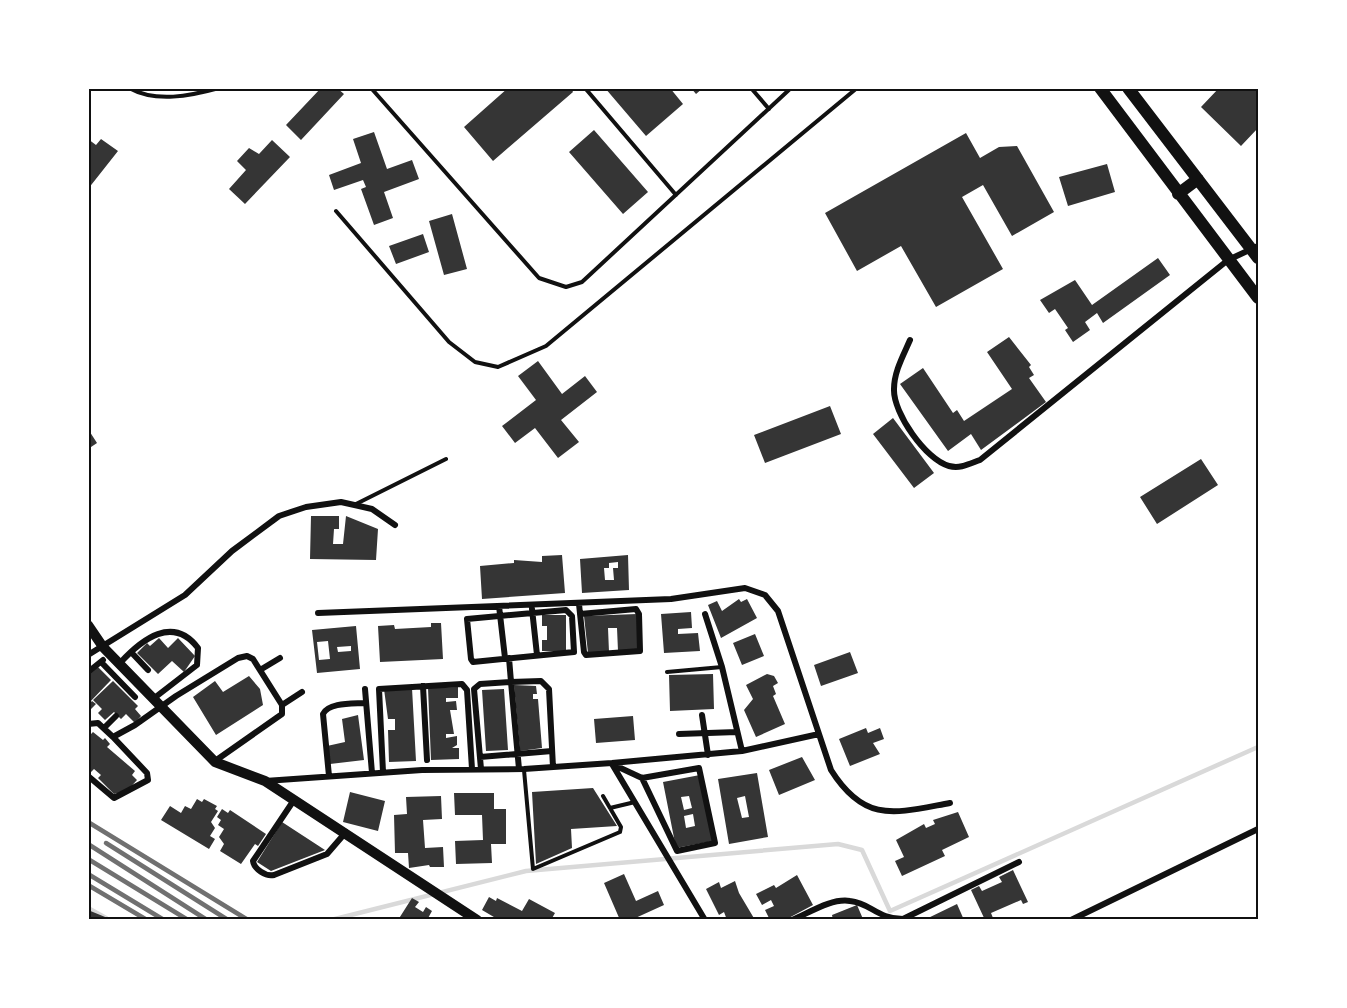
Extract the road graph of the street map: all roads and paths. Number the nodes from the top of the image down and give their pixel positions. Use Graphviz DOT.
graph roads {
  1 [pos="129,88"];
  2 [pos="219,88"];
  3 [pos="371,88"];
  4 [pos="585,88"];
  5 [pos="751,88"];
  6 [pos="791,88"];
  7 [pos="857,88"];
  8 [pos="1100,88"];
  9 [pos="1128,88"];
  10 [pos="769,109"];
  11 [pos="1198,179"];
  12 [pos="1178,194"];
  13 [pos="676,195"];
  14 [pos="336,211"];
  15 [pos="1256,251"];
  16 [pos="1228,260"];
  17 [pos="1258,298"];
  18 [pos="910,340"];
  19 [pos="446,459"];
  20 [pos="355,504"];
  21 [pos="395,525"];
  22 [pos="579,604"];
  23 [pos="499,606"];
  24 [pos="532,609"];
  25 [pos="318,613"];
  26 [pos="580,614"];
  27 [pos="705,614"];
  28 [pos="500,615"];
  29 [pos="88,625"];
  30 [pos="107,650"];
  31 [pos="131,652"];
  32 [pos="88,655"];
  33 [pos="537,655"];
  34 [pos="280,658"];
  35 [pos="507,658"];
  36 [pos="101,662"];
  37 [pos="120,663"];
  38 [pos="722,667"];
  39 [pos="148,670"];
  40 [pos="260,670"];
  41 [pos="88,672"];
  42 [pos="667,672"];
  43 [pos="511,682"];
  44 [pos="423,686"];
  45 [pos="143,689"];
  46 [pos="365,689"];
  47 [pos="302,692"];
  48 [pos="156,703"];
  49 [pos="366,703"];
  50 [pos="282,705"];
  51 [pos="702,715"];
  52 [pos="116,716"];
  53 [pos="88,724"];
  54 [pos="104,729"];
  55 [pos="737,732"];
  56 [pos="705,733"];
  57 [pos="680,734"];
  58 [pos="819,735"];
  59 [pos="113,737"];
  60 [pos="552,751"];
  61 [pos="742,751"];
  62 [pos="517,754"];
  63 [pos="708,755"];
  64 [pos="480,757"];
  65 [pos="427,760"];
  66 [pos="215,762"];
  67 [pos="612,764"];
  68 [pos="553,767"];
  69 [pos="471,769"];
  70 [pos="481,769"];
  71 [pos="521,769"];
  72 [pos="422,770"];
  73 [pos="432,770"];
  74 [pos="384,772"];
  75 [pos="372,773"];
  76 [pos="88,776"];
  77 [pos="329,776"];
  78 [pos="642,778"];
  79 [pos="265,781"];
  80 [pos="603,796"];
  81 [pos="295,799"];
  82 [pos="635,802"];
  83 [pos="950,803"];
  84 [pos="610,808"];
  85 [pos="1258,830"];
  86 [pos="346,832"];
  87 [pos="1019,862"];
  88 [pos="477,920"];
  89 [pos="705,920"];
  90 [pos="792,920"];
  91 [pos="1071,920"];
  1 -- 2 [label="lane"];
  3 -- 13 [label="lane"];
  4 -- 13 [label="lane"];
  5 -- 10 [label="lane"];
  6 -- 10 [label="lane"];
  7 -- 14 [label="lane"];
  8 -- 12 [label="main road"];
  9 -- 11 [label="main road"];
  10 -- 13 [label="lane"];
  11 -- 12 [label="main road"];
  11 -- 15 [label="main road"];
  12 -- 16 [label="main road"];
  15 -- 16 [label="street"];
  16 -- 17 [label="main road"];
  16 -- 18 [label="street"];
  19 -- 20 [label="lane"];
  20 -- 21 [label="street"];
  20 -- 30 [label="street"];
  22 -- 24 [label="street"];
  22 -- 26 [label="street"];
  22 -- 58 [label="street"];
  23 -- 24 [label="street"];
  23 -- 25 [label="street"];
  23 -- 28 [label="street"];
  24 -- 28 [label="street"];
  24 -- 33 [label="street"];
  24 -- 33 [label="street"];
  26 -- 26 [label="street"];
  27 -- 38 [label="street"];
  28 -- 35 [label="street"];
  28 -- 35 [label="street"];
  29 -- 30 [label="street"];
  30 -- 32 [label="street"];
  30 -- 36 [label="street"];
  30 -- 37 [label="street"];
  31 -- 37 [label="street"];
  31 -- 39 [label="street"];
  31 -- 48 [label="street"];
  33 -- 35 [label="street"];
  34 -- 40 [label="street"];
  35 -- 43 [label="street"];
  36 -- 41 [label="street"];
  36 -- 45 [label="street"];
  37 -- 45 [label="street"];
  38 -- 42 [label="lane"];
  38 -- 55 [label="street"];
  40 -- 48 [label="street"];
  40 -- 50 [label="street"];
  43 -- 60 [label="street"];
  43 -- 62 [label="street"];
  43 -- 64 [label="street"];
  44 -- 65 [label="street"];
  44 -- 69 [label="street"];
  44 -- 74 [label="street"];
  45 -- 48 [label="street"];
  46 -- 49 [label="street"];
  47 -- 50 [label="street"];
  48 -- 59 [label="street"];
  48 -- 66 [label="street"];
  49 -- 75 [label="street"];
  49 -- 77 [label="street"];
  50 -- 66 [label="street"];
  51 -- 56 [label="street"];
  52 -- 54 [label="street"];
  53 -- 54 [label="street"];
  54 -- 59 [label="street"];
  55 -- 56 [label="street"];
  55 -- 61 [label="street"];
  56 -- 57 [label="street"];
  56 -- 63 [label="street"];
  58 -- 61 [label="street"];
  58 -- 83 [label="street"];
  59 -- 76 [label="street"];
  60 -- 62 [label="street"];
  60 -- 68 [label="street"];
  61 -- 63 [label="street"];
  62 -- 64 [label="street"];
  62 -- 71 [label="street"];
  63 -- 67 [label="street"];
  64 -- 70 [label="street"];
  65 -- 72 [label="street"];
  65 -- 73 [label="street"];
  66 -- 79 [label="street"];
  67 -- 68 [label="street"];
  67 -- 78 [label="street"];
  67 -- 82 [label="street"];
  68 -- 71 [label="street"];
  69 -- 70 [label="street"];
  69 -- 73 [label="street"];
  70 -- 71 [label="street"];
  71 -- 84 [label="lane"];
  72 -- 73 [label="street"];
  72 -- 74 [label="street"];
  74 -- 75 [label="street"];
  75 -- 77 [label="street"];
  77 -- 79 [label="street"];
  78 -- 78 [label="street"];
  79 -- 81 [label="street"];
  80 -- 84 [label="lane"];
  81 -- 86 [label="street"];
  81 -- 86 [label="street"];
  82 -- 84 [label="lane"];
  82 -- 89 [label="street"];
  85 -- 91 [label="street"];
  86 -- 88 [label="street"];
  87 -- 90 [label="street"];
}
